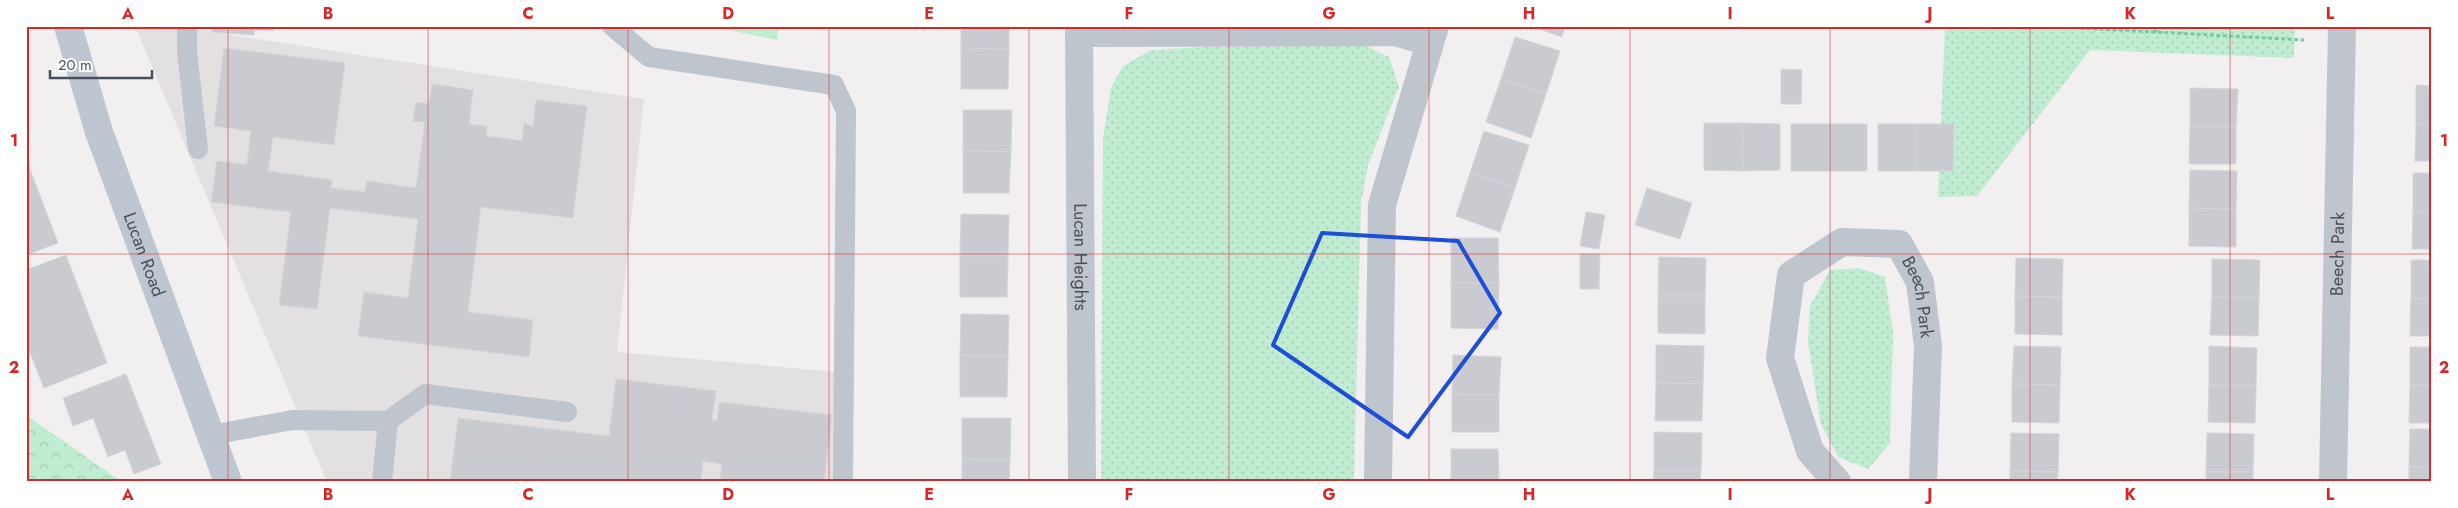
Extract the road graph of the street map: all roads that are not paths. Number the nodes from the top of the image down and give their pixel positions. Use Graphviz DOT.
graph roads {
  1 [pos="68,26"];
  2 [pos="187,26"];
  3 [pos="612,26"];
  4 [pos="2342,26"];
  5 [pos="1079,30"];
  6 [pos="1432,34"];
  7 [pos="198,149"];
  8 [pos="567,412"];
  9 [pos="388,421"];
  10 [pos="211,435"];
  11 [pos="228,482"];
  12 [pos="382,482"];
  13 [pos="843,482"];
  14 [pos="1082,482"];
  15 [pos="1378,482"];
  16 [pos="1837,482"];
  17 [pos="1923,482"];
  18 [pos="2333,482"];
  1 -- 10 [label="main road, Lucan Road"];
  2 -- 7 [label="lane"];
  3 -- 13 [label="lane"];
  4 -- 18 [label="street, Beech Park"];
  5 -- 6 [label="street, Lucan Heights"];
  5 -- 14 [label="street, Lucan Heights"];
  6 -- 15 [label="street, Lucan Heights"];
  8 -- 9 [label="lane"];
  9 -- 10 [label="lane"];
  9 -- 12 [label="lane"];
  10 -- 11 [label="main road, Lucan Road"];
  16 -- 17 [label="street, Beech Park"];
}
